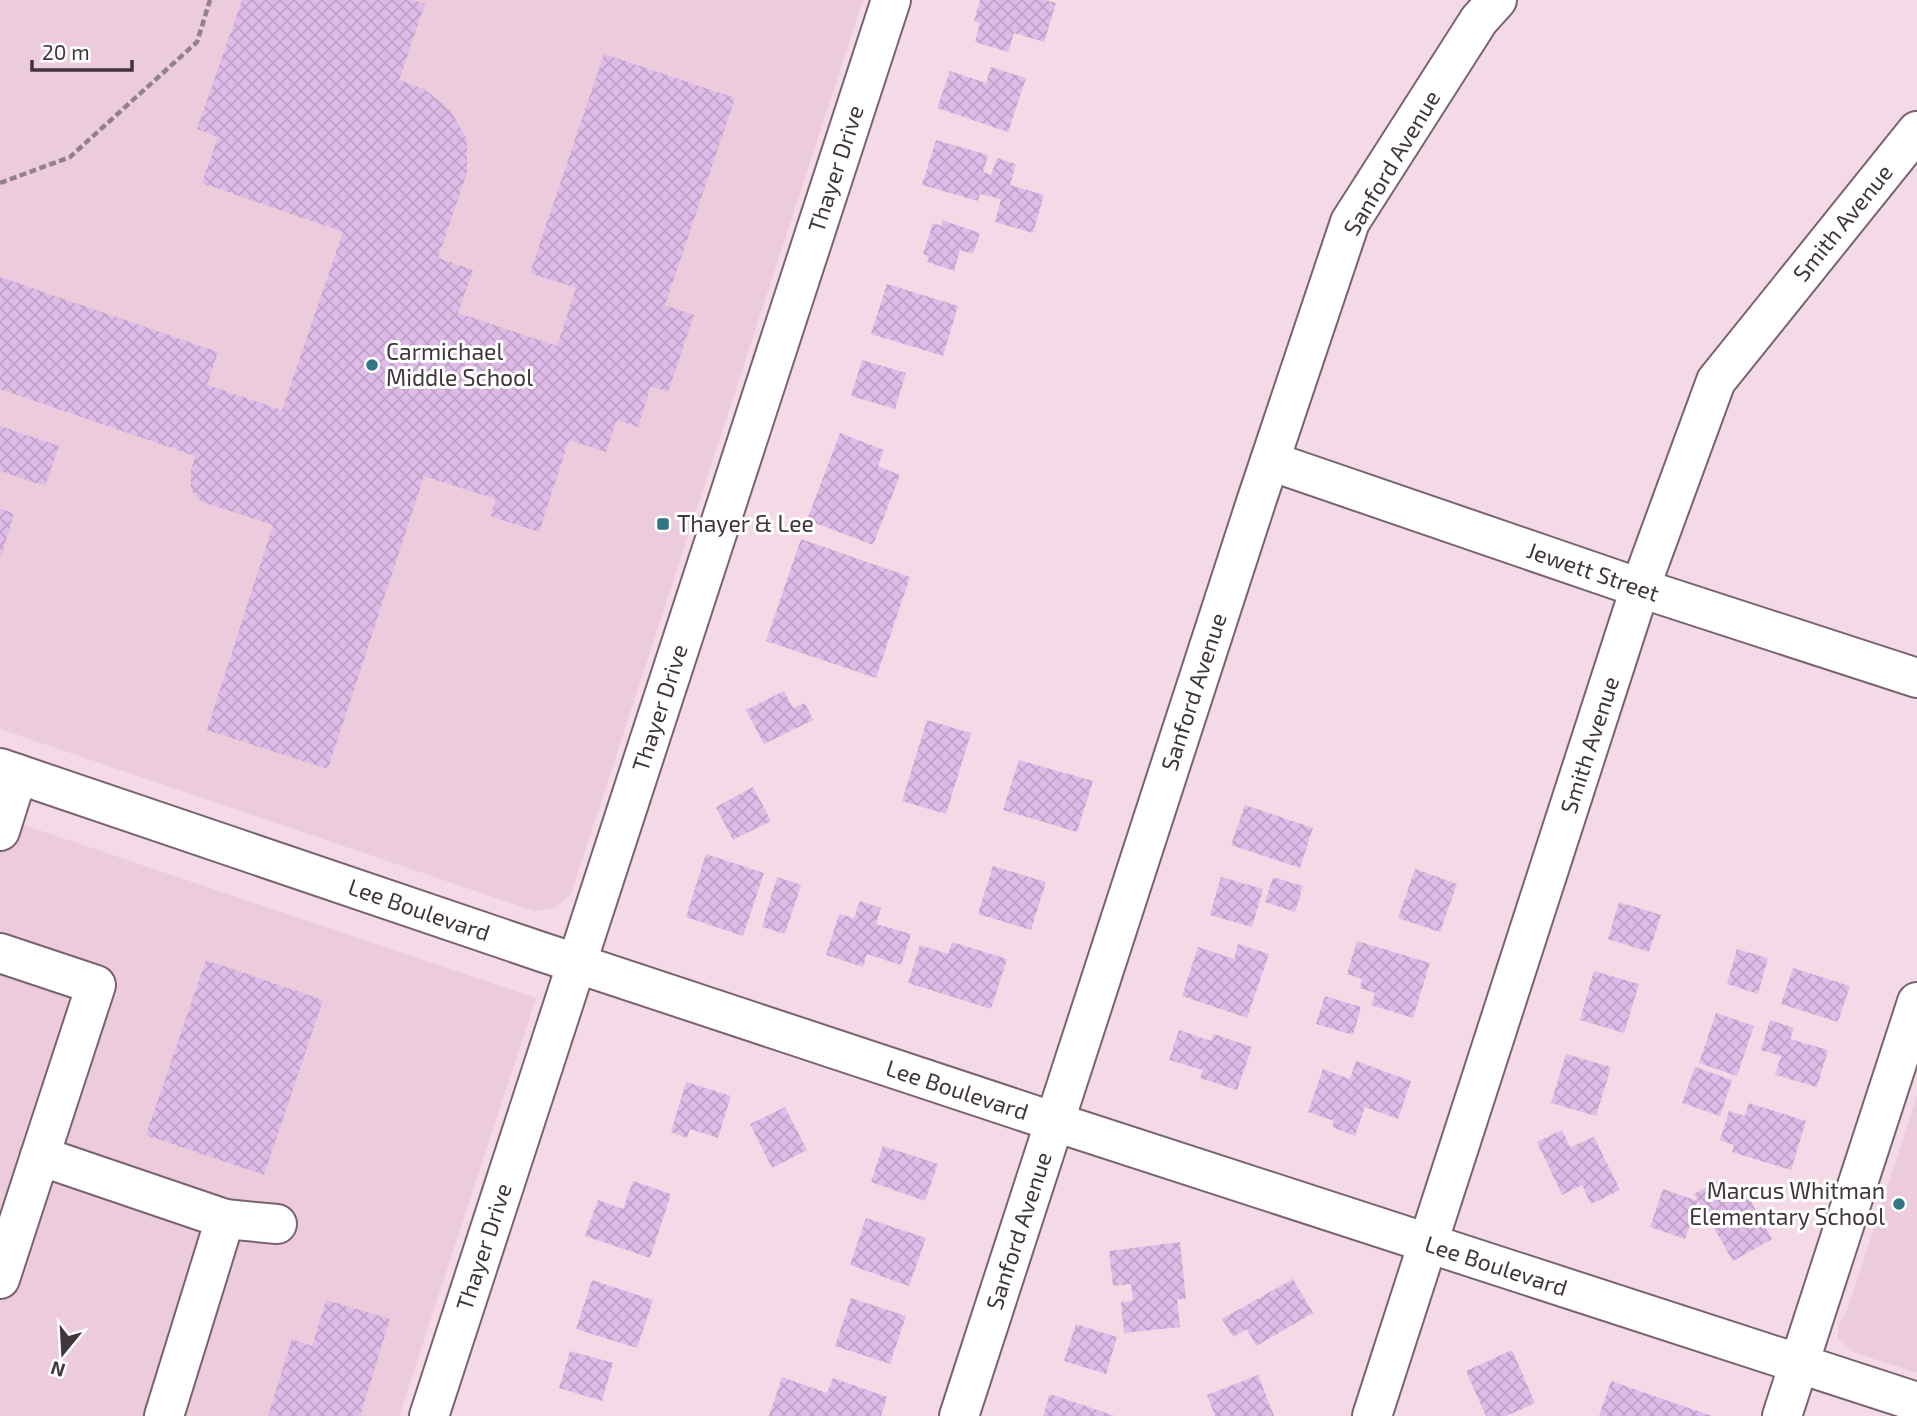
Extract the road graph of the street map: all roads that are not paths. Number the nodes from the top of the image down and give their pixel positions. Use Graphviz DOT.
graph roads {
  1 [pos="891,0"];
  2 [pos="1477,7"];
  3 [pos="1917,131"];
  4 [pos="1270,461"];
  5 [pos="1640,589"];
  6 [pos="1917,678"];
  7 [pos="9,771"];
  8 [pos="0,831"];
  9 [pos="0,953"];
  10 [pos="576,963"];
  11 [pos="1917,1002"];
  12 [pos="1055,1122"];
  13 [pos="40,1156"];
  14 [pos="225,1219"];
  15 [pos="277,1224"];
  16 [pos="1428,1245"];
  17 [pos="0,1279"];
  18 [pos="1799,1364"];
  19 [pos="1917,1402"];
  20 [pos="164,1416"];
  21 [pos="429,1416"];
  22 [pos="958,1416"];
  23 [pos="1372,1416"];
  24 [pos="1782,1416"];
  1 -- 10 [label="street, Thayer Drive"];
  2 -- 4 [label="street, Sanford Avenue"];
  3 -- 5 [label="street, Smith Avenue"];
  4 -- 5 [label="street, Jewett Street"];
  4 -- 12 [label="street, Sanford Avenue"];
  5 -- 6 [label="street, Jewett Street"];
  5 -- 16 [label="street, Smith Avenue"];
  7 -- 8 [label="street"];
  7 -- 10 [label="street, Lee Boulevard"];
  9 -- 13 [label="street"];
  10 -- 12 [label="street, Lee Boulevard"];
  10 -- 21 [label="street, Thayer Drive"];
  11 -- 18 [label="street"];
  12 -- 16 [label="street, Lee Boulevard"];
  12 -- 22 [label="street, Sanford Avenue"];
  13 -- 14 [label="street"];
  13 -- 17 [label="street"];
  14 -- 15 [label="street"];
  14 -- 20 [label="street"];
  16 -- 18 [label="street, Lee Boulevard"];
  16 -- 23 [label="street, Smith Avenue"];
  18 -- 19 [label="street, Lee Boulevard"];
  18 -- 24 [label="street"];
}
